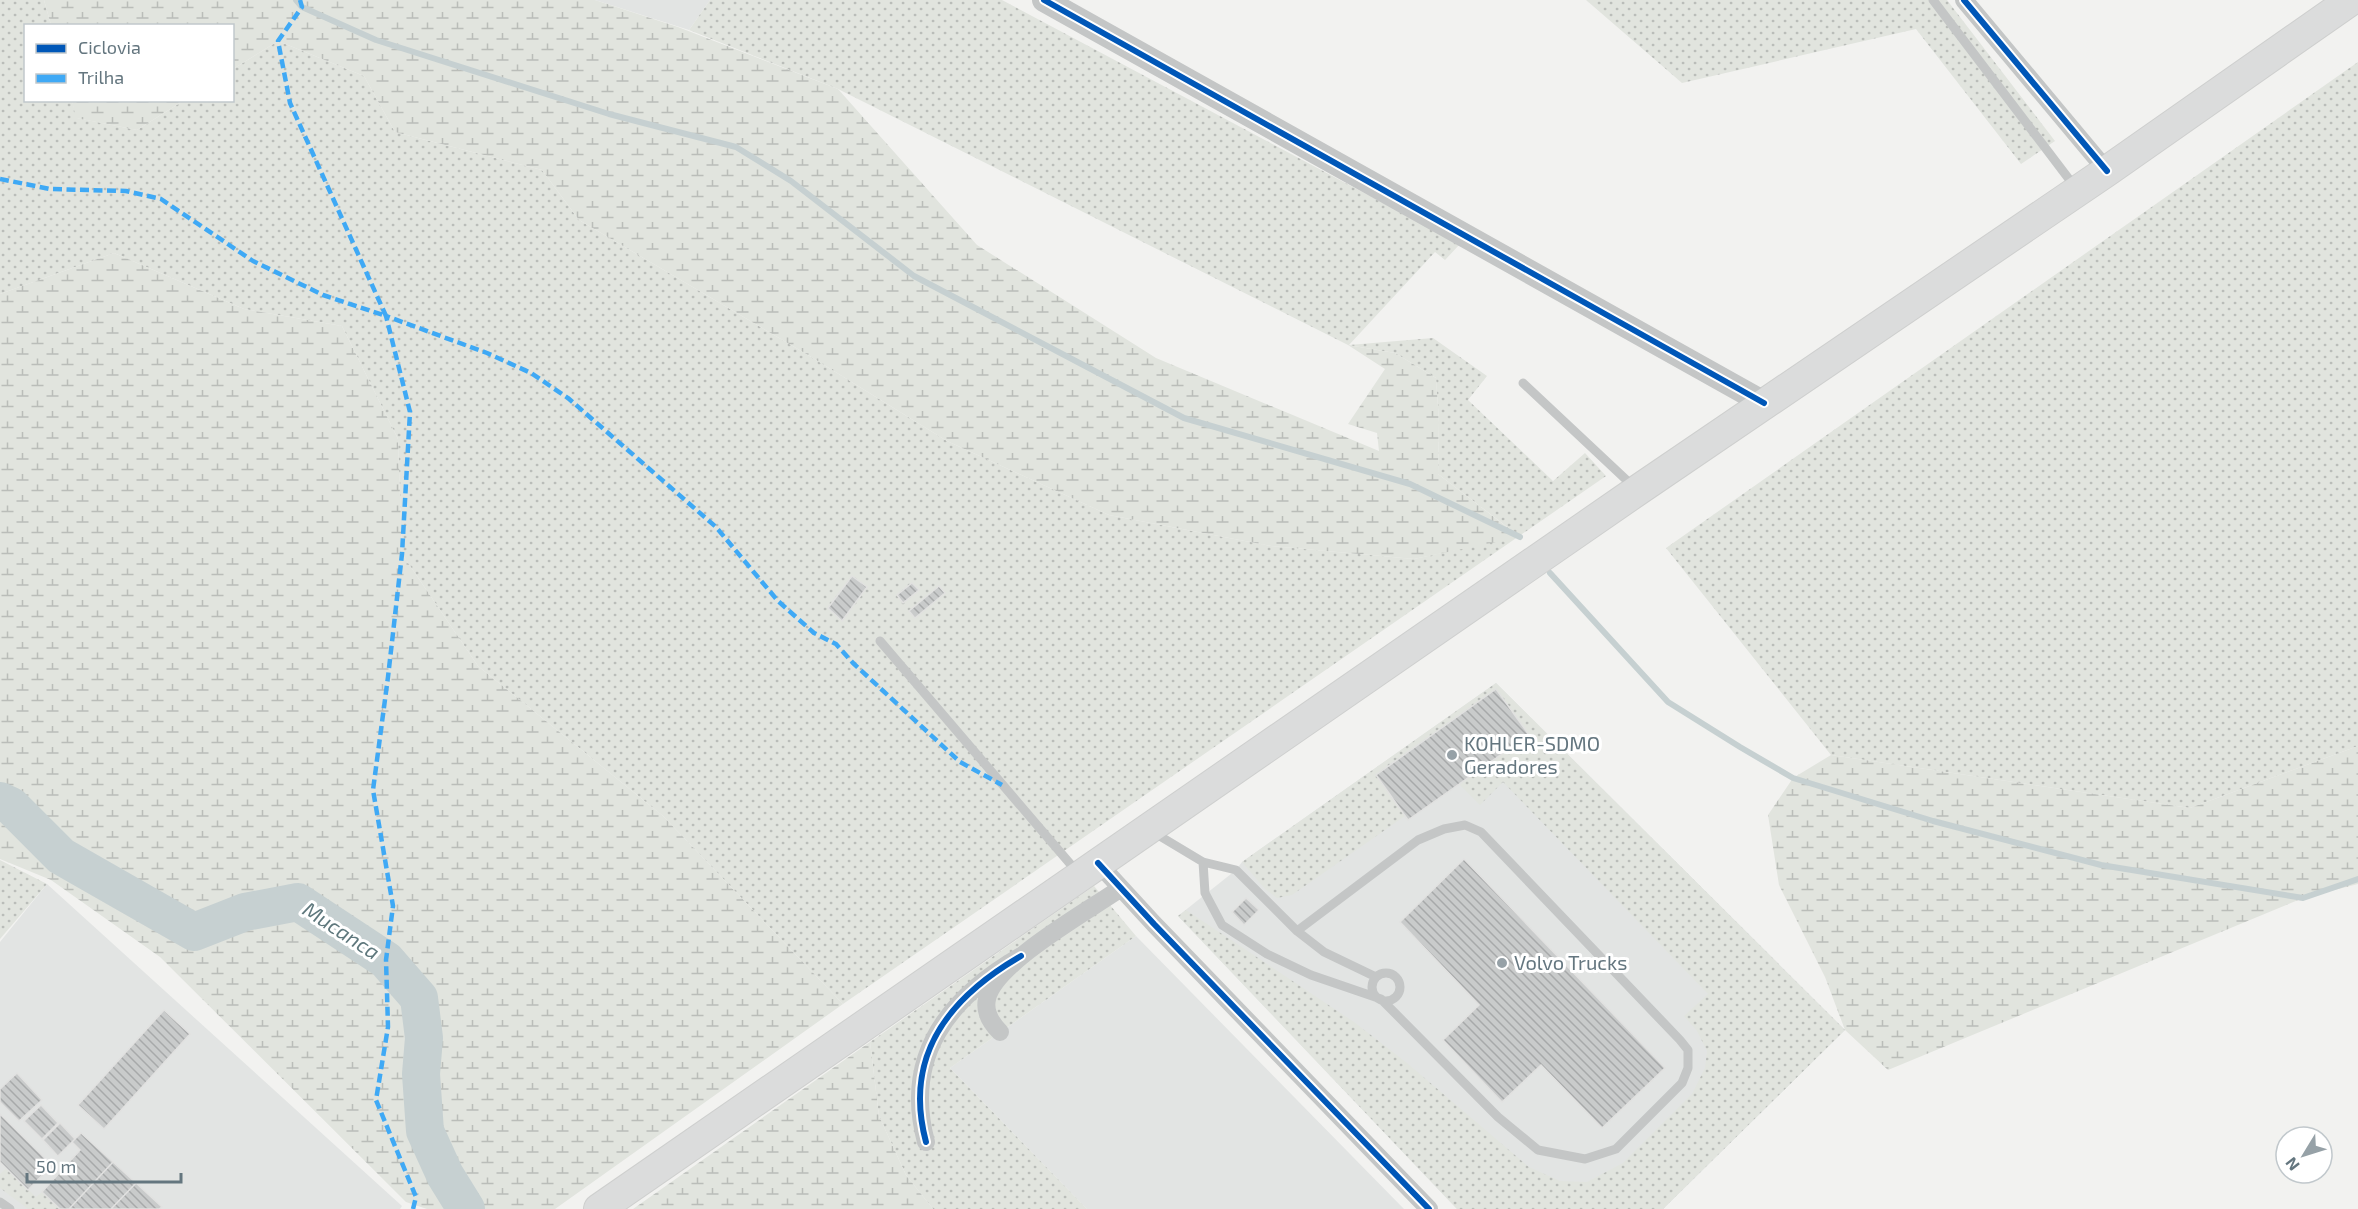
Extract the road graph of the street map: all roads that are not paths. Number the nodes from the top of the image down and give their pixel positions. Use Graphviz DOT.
graph roads {
  1 [pos="1044,0"];
  2 [pos="1933,0"];
  3 [pos="1964,0"];
  4 [pos="2351,0"];
  5 [pos="2107,171"];
  6 [pos="2078,191"];
  7 [pos="1523,383"];
  8 [pos="1764,403"];
  9 [pos="1638,490"];
  10 [pos="880,641"];
  11 [pos="1148,828"];
  12 [pos="1203,862"];
  13 [pos="1089,869"];
  14 [pos="1121,888"];
  15 [pos="1297,931"];
  16 [pos="1021,957"];
  17 [pos="1376,977"];
  18 [pos="1381,999"];
  19 [pos="1000,1032"];
  20 [pos="926,1142"];
  21 [pos="0,1202"];
  22 [pos="10,1209"];
  23 [pos="599,1209"];
  24 [pos="1429,1209"];
  1 -- 8 [label="street"];
  2 -- 6 [label="lane"];
  3 -- 5 [label="street"];
  4 -- 5 [label="main road"];
  5 -- 6 [label="main road"];
  6 -- 8 [label="main road"];
  7 -- 9 [label="lane"];
  8 -- 9 [label="main road"];
  9 -- 11 [label="main road"];
  10 -- 13 [label="lane"];
  11 -- 12 [label="lane"];
  11 -- 13 [label="main road"];
  12 -- 15 [label="lane"];
  12 -- 18 [label="lane"];
  13 -- 14 [label="street"];
  13 -- 23 [label="main road"];
  14 -- 16 [label="street"];
  14 -- 24 [label="street"];
  15 -- 17 [label="lane"];
  15 -- 18 [label="lane"];
  16 -- 19 [label="street"];
  16 -- 20 [label="street"];
  17 -- 18 [label="lane"];
  17 -- 18 [label="lane"];
  21 -- 22 [label="lane"];
}
